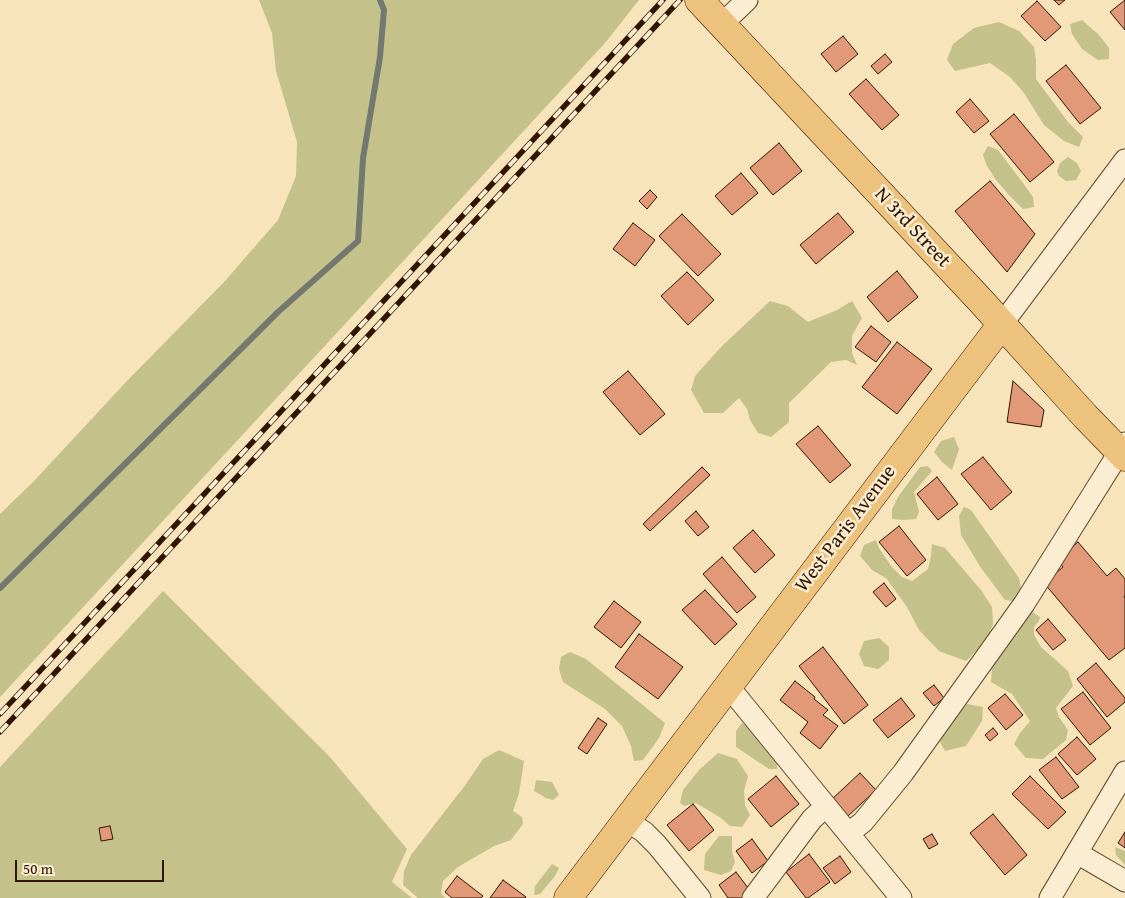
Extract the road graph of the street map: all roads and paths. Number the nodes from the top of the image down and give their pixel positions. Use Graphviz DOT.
graph roads {
  1 [pos="699,0"];
  2 [pos="747,0"];
  3 [pos="722,24"];
  4 [pos="1125,160"];
  5 [pos="1002,324"];
  6 [pos="1123,450"];
  7 [pos="728,686"];
  8 [pos="1125,772"];
  9 [pos="825,807"];
  10 [pos="626,820"];
  11 [pos="849,833"];
  12 [pos="1077,853"];
  13 [pos="1125,881"];
  14 [pos="568,898"];
  15 [pos="700,898"];
  16 [pos="753,898"];
  17 [pos="901,898"];
  18 [pos="1050,898"];
  1 -- 3 [label="main road, N 3rd Street"];
  2 -- 3 [label="street"];
  3 -- 5 [label="main road, N 3rd Street"];
  4 -- 5 [label="street, West Paris Avenue"];
  5 -- 6 [label="main road, N 3rd Street"];
  5 -- 7 [label="main road, West Paris Avenue"];
  6 -- 11 [label="street"];
  7 -- 9 [label="street"];
  7 -- 10 [label="main road, West Paris Avenue"];
  8 -- 12 [label="street"];
  9 -- 11 [label="street"];
  9 -- 16 [label="street"];
  10 -- 14 [label="main road, West Paris Avenue"];
  10 -- 15 [label="street"];
  11 -- 17 [label="street"];
  12 -- 13 [label="street"];
  12 -- 18 [label="street"];
}
